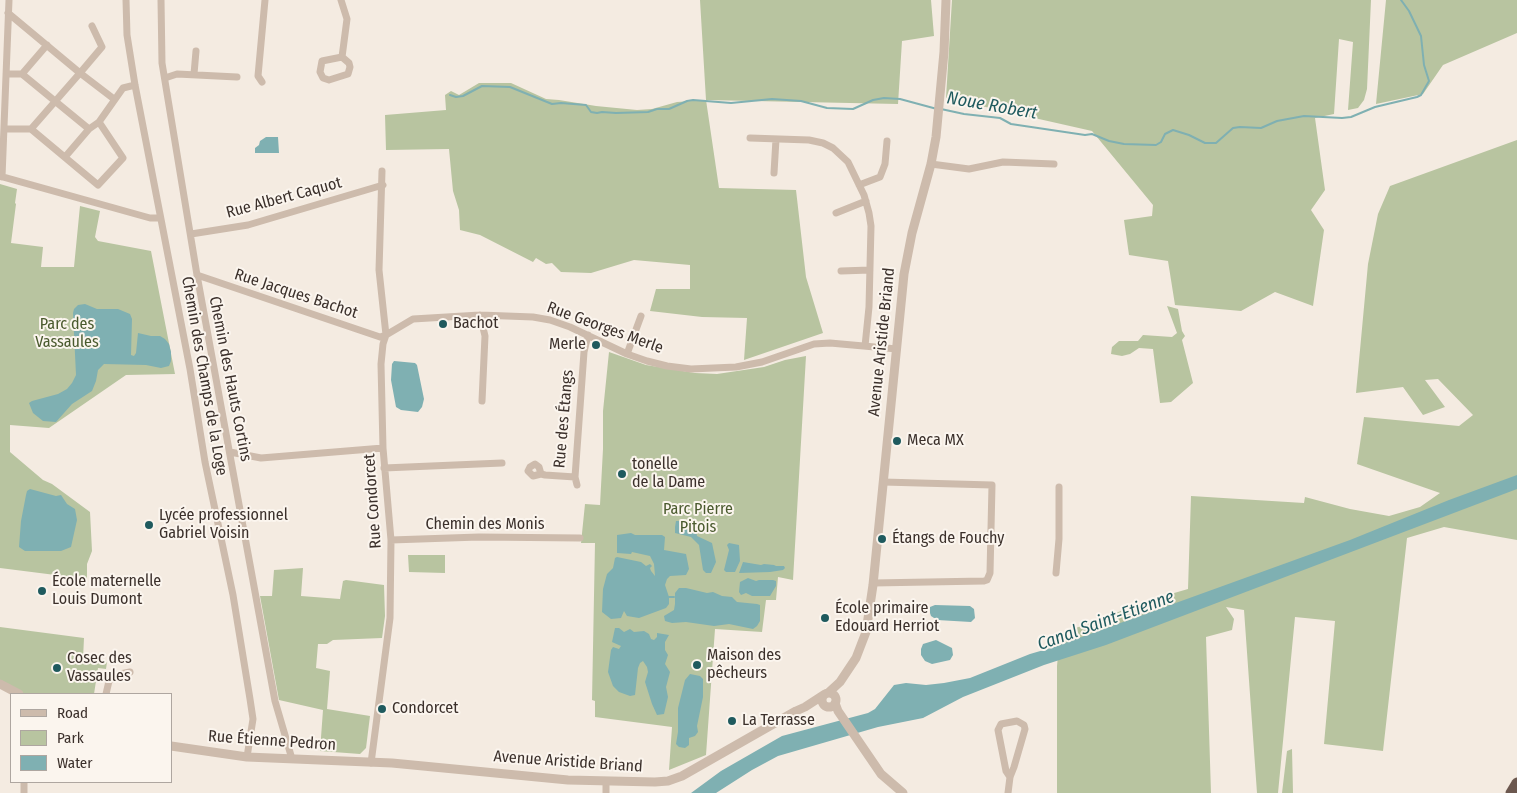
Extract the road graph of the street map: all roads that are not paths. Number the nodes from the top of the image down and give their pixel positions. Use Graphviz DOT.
graph roads {
  1 [pos="9,0"];
  2 [pos="126,0"];
  3 [pos="161,0"];
  4 [pos="266,0"];
  5 [pos="342,0"];
  6 [pos="946,0"];
  7 [pos="8,13"];
  8 [pos="92,26"];
  9 [pos="47,45"];
  10 [pos="196,51"];
  11 [pos="342,57"];
  12 [pos="6,74"];
  13 [pos="22,74"];
  14 [pos="80,74"];
  15 [pos="194,74"];
  16 [pos="237,77"];
  17 [pos="165,78"];
  18 [pos="262,82"];
  19 [pos="135,85"];
  20 [pos="114,99"];
  21 [pos="54,102"];
  22 [pos="99,122"];
  23 [pos="4,129"];
  24 [pos="32,129"];
  25 [pos="89,129"];
  26 [pos="750,138"];
  27 [pos="776,139"];
  28 [pos="887,142"];
  29 [pos="65,157"];
  30 [pos="931,164"];
  31 [pos="1054,164"];
  32 [pos="382,171"];
  33 [pos="774,173"];
  34 [pos="1,176"];
  35 [pos="383,185"];
  36 [pos="859,185"];
  37 [pos="866,201"];
  38 [pos="836,213"];
  39 [pos="160,218"];
  40 [pos="191,234"];
  41 [pos="870,270"];
  42 [pos="841,271"];
  43 [pos="197,275"];
  44 [pos="480,316"];
  45 [pos="641,316"];
  46 [pos="386,335"];
  47 [pos="588,335"];
  48 [pos="865,346"];
  49 [pos="896,349"];
  50 [pos="627,354"];
  51 [pos="482,401"];
  52 [pos="383,448"];
  53 [pos="230,452"];
  54 [pos="502,463"];
  55 [pos="384,468"];
  56 [pos="543,475"];
  57 [pos="575,477"];
  58 [pos="883,482"];
  59 [pos="577,485"];
  60 [pos="1059,487"];
  61 [pos="580,538"];
  62 [pos="391,540"];
  63 [pos="1056,573"];
  64 [pos="873,583"];
  65 [pos="130,672"];
  66 [pos="0,684"];
  67 [pos="17,693"];
  68 [pos="106,693"];
  69 [pos="832,703"];
  70 [pos="172,746"];
  71 [pos="246,756"];
  72 [pos="292,759"];
  73 [pos="371,763"];
  74 [pos="1010,777"];
  75 [pos="606,781"];
  76 [pos="1517,783"];
  77 [pos="606,793"];
  78 [pos="903,793"];
  79 [pos="1008,793"];
  80 [pos="1511,793"];
  1 -- 7 [label="street"];
  2 -- 19 [label="street, Chemin des Champs de la Loge"];
  3 -- 17 [label="street, Chemin des Hauts Cortins"];
  4 -- 18 [label="street"];
  5 -- 11 [label="street"];
  6 -- 30 [label="street, Avenue Aristide Briand"];
  7 -- 9 [label="street"];
  7 -- 12 [label="street"];
  8 -- 14 [label="street"];
  9 -- 13 [label="street"];
  9 -- 14 [label="street"];
  10 -- 15 [label="street"];
  11 -- 11 [label="street"];
  12 -- 13 [label="street"];
  12 -- 23 [label="street"];
  13 -- 21 [label="street"];
  14 -- 20 [label="street"];
  14 -- 21 [label="street"];
  15 -- 16 [label="street"];
  15 -- 17 [label="street"];
  17 -- 40 [label="street, Chemin des Hauts Cortins"];
  19 -- 20 [label="street"];
  19 -- 39 [label="street, Chemin des Champs de la Loge"];
  20 -- 22 [label="street"];
  21 -- 24 [label="street"];
  21 -- 25 [label="street"];
  22 -- 25 [label="street"];
  22 -- 29 [label="street"];
  23 -- 24 [label="street"];
  23 -- 34 [label="street"];
  24 -- 29 [label="street"];
  25 -- 29 [label="street"];
  26 -- 27 [label="street"];
  27 -- 33 [label="street"];
  27 -- 36 [label="street"];
  28 -- 36 [label="street"];
  30 -- 31 [label="street"];
  30 -- 49 [label="street, Avenue Aristide Briand"];
  32 -- 35 [label="street"];
  34 -- 39 [label="street"];
  35 -- 40 [label="street, Rue Albert Caquot"];
  35 -- 46 [label="street"];
  36 -- 37 [label="street"];
  37 -- 38 [label="street"];
  37 -- 41 [label="street"];
  39 -- 71 [label="street, Chemin des Champs de la Loge"];
  40 -- 43 [label="street, Chemin des Hauts Cortins"];
  41 -- 42 [label="street"];
  41 -- 48 [label="street"];
  43 -- 46 [label="street, Rue Jacques Bachot"];
  43 -- 53 [label="street, Chemin des Hauts Cortins"];
  44 -- 46 [label="street"];
  44 -- 47 [label="street, Rue Georges Merle"];
  44 -- 51 [label="street"];
  45 -- 50 [label="street"];
  46 -- 52 [label="street, Rue Condorcet"];
  47 -- 50 [label="street, Rue Georges Merle"];
  47 -- 57 [label="street, Rue des Étangs"];
  48 -- 49 [label="street, Rue Georges Merle"];
  48 -- 50 [label="street, Rue Georges Merle"];
  49 -- 58 [label="street, Avenue Aristide Briand"];
  52 -- 53 [label="street"];
  52 -- 55 [label="street, Rue Condorcet"];
  53 -- 72 [label="street, Chemin des Hauts Cortins"];
  54 -- 55 [label="street"];
  55 -- 62 [label="street, Rue Condorcet"];
  56 -- 57 [label="street, Rue des Étangs"];
  57 -- 59 [label="street"];
  58 -- 64 [label="street, Avenue Aristide Briand"];
  58 -- 64 [label="street"];
  60 -- 63 [label="street"];
  61 -- 62 [label="street, Chemin des Monis"];
  62 -- 73 [label="street, Rue Condorcet"];
  64 -- 69 [label="street, Avenue Aristide Briand"];
  65 -- 68 [label="street"];
  66 -- 67 [label="street"];
  69 -- 75 [label="street, Avenue Aristide Briand"];
  69 -- 78 [label="street"];
  70 -- 71 [label="street, Rue Étienne Pedron"];
  71 -- 72 [label="street, Rue Étienne Pedron"];
  72 -- 73 [label="street, Rue Étienne Pedron"];
  73 -- 75 [label="street, Avenue Aristide Briand"];
  74 -- 74 [label="street"];
  74 -- 79 [label="street"];
  75 -- 77 [label="street"];
  76 -- 80 [label="highway"];
}
